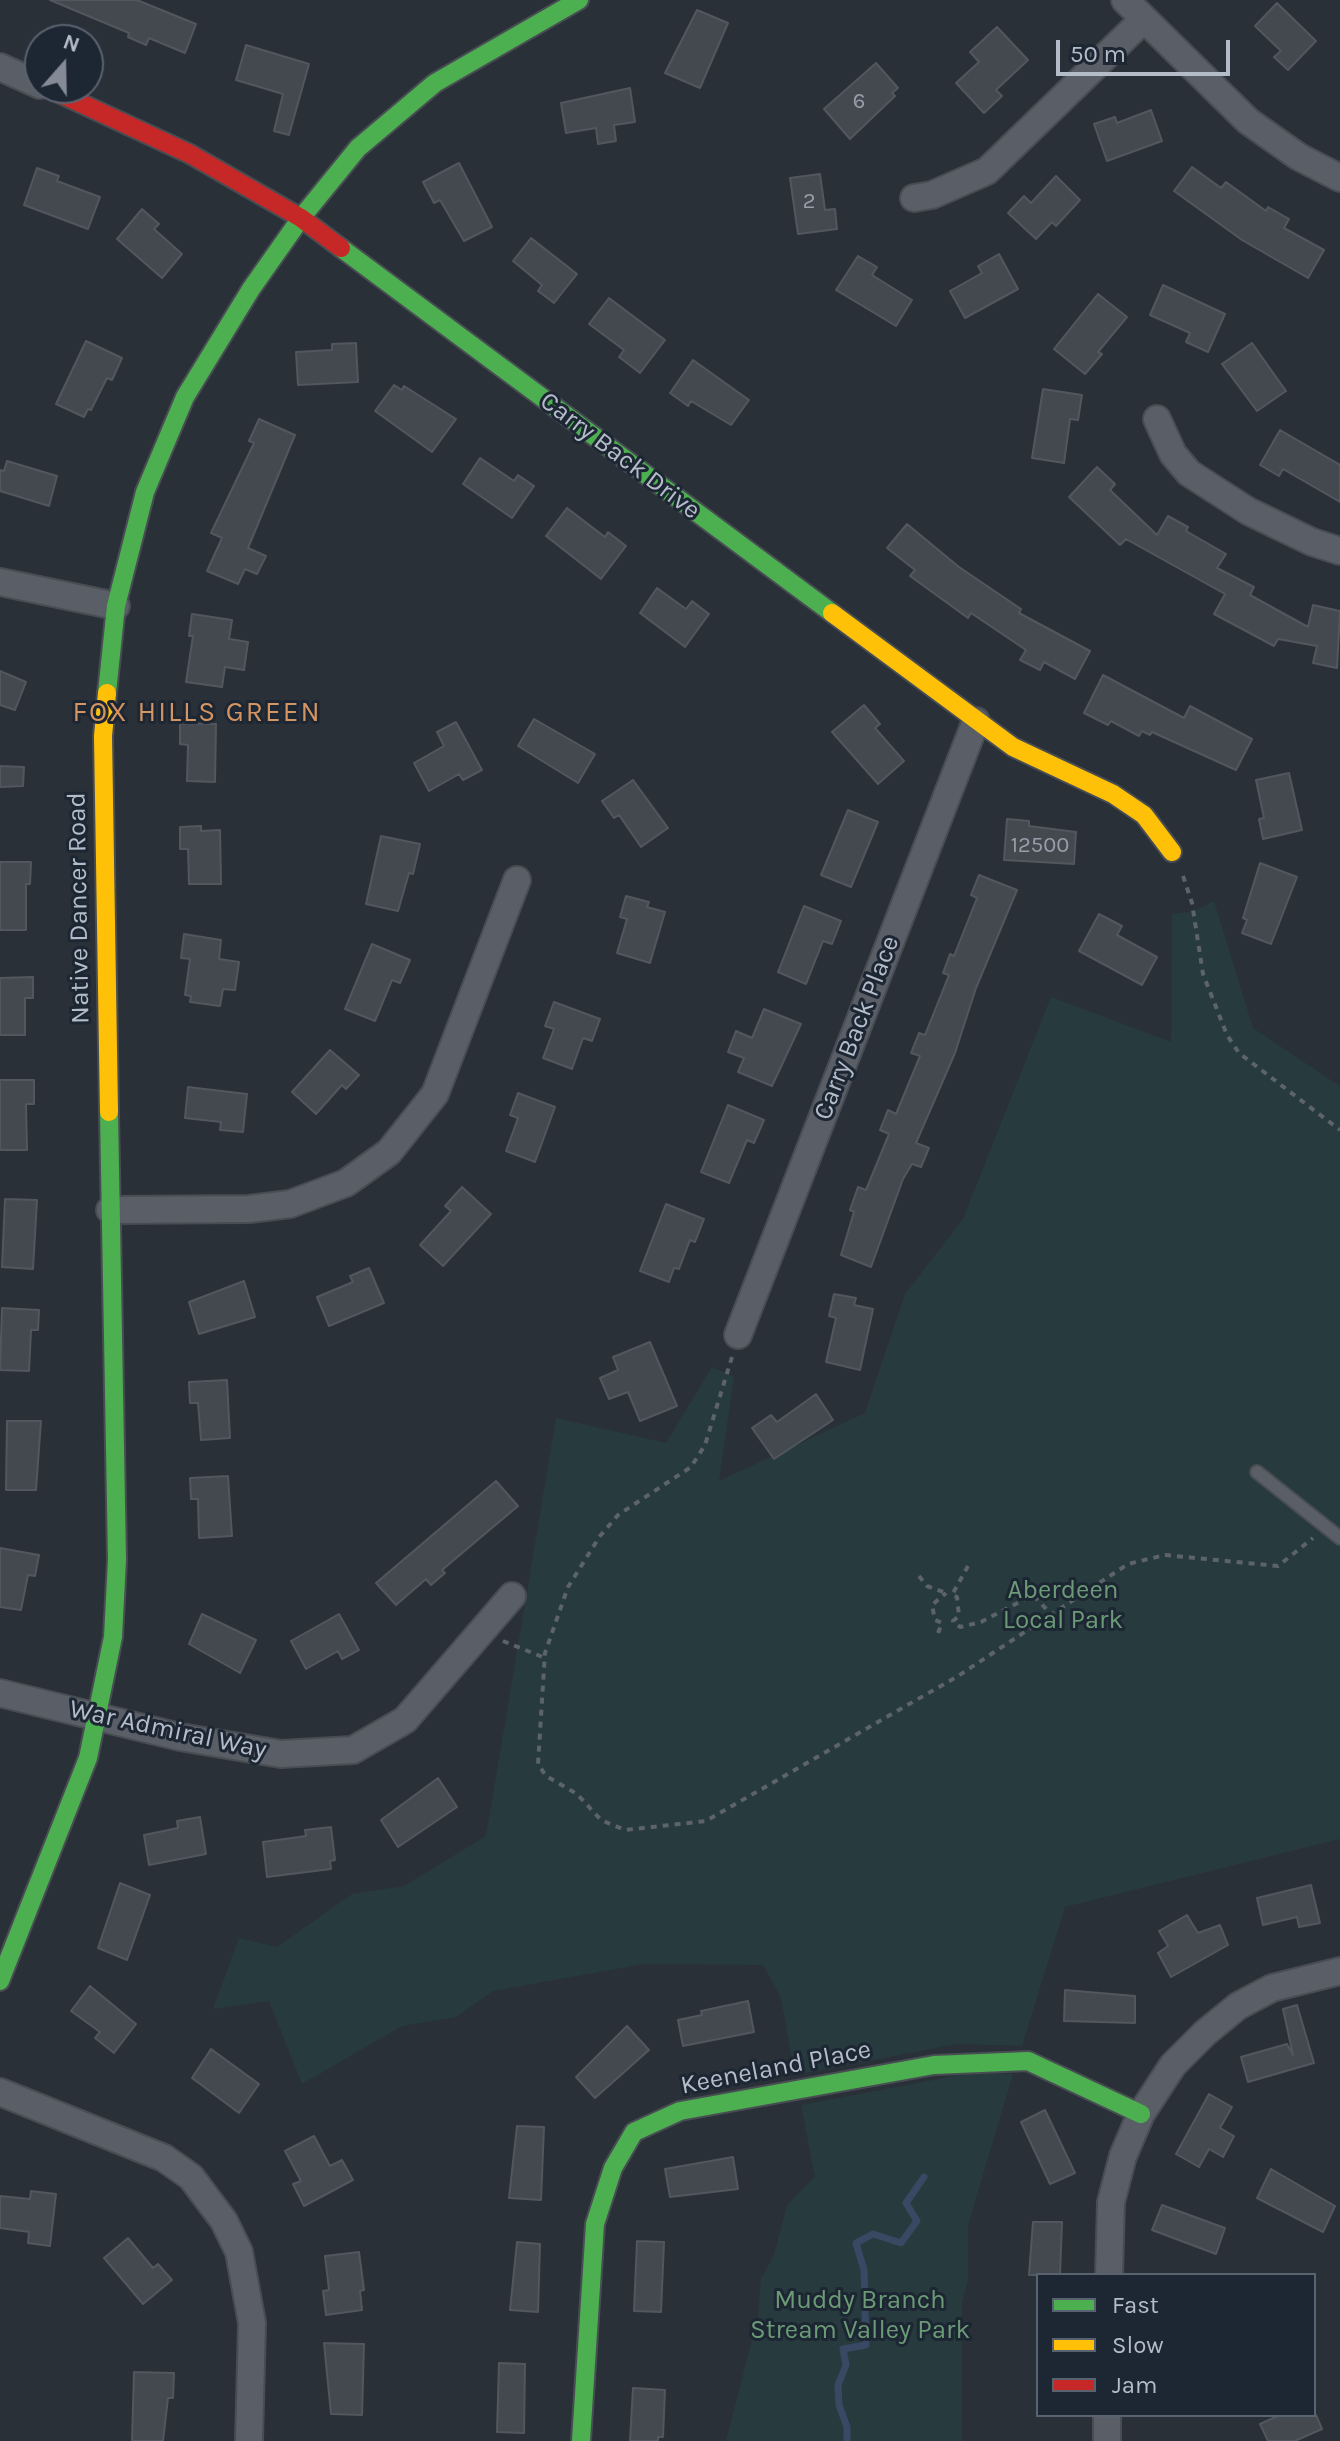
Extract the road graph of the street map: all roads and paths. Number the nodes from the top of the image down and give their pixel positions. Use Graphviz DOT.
graph roads {
  1 [pos="579,0"];
  2 [pos="1125,0"];
  3 [pos="1144,19"];
  4 [pos="0,67"];
  5 [pos="24,78"];
  6 [pos="82,104"];
  7 [pos="1340,178"];
  8 [pos="914,198"];
  9 [pos="301,218"];
  10 [pos="1157,419"];
  11 [pos="1340,551"];
  12 [pos="0,582"];
  13 [pos="116,606"];
  14 [pos="976,721"];
  15 [pos="1172,852"];
  16 [pos="517,880"];
  17 [pos="1340,1130"];
  18 [pos="110,1210"];
  19 [pos="738,1335"];
  20 [pos="1257,1472"];
  21 [pos="1327,1528"];
  22 [pos="1340,1538"];
  23 [pos="968,1566"];
  24 [pos="919,1576"];
  25 [pos="949,1594"];
  26 [pos="512,1596"];
  27 [pos="1050,1613"];
  28 [pos="953,1621"];
  29 [pos="942,1623"];
  30 [pos="484,1629"];
  31 [pos="938,1633"];
  32 [pos="545,1658"];
  33 [pos="0,1693"];
  34 [pos="98,1718"];
  35 [pos="1340,1971"];
  36 [pos="0,1981"];
  37 [pos="0,2092"];
  38 [pos="1141,2114"];
  39 [pos="1109,2273"];
  40 [pos="1107,2417"];
  41 [pos="249,2441"];
  42 [pos="581,2441"];
  43 [pos="1107,2441"];
  1 -- 9 [label="street, Native Dancer Road"];
  2 -- 3 [label="street"];
  3 -- 7 [label="street"];
  3 -- 8 [label="street"];
  4 -- 5 [label="street"];
  6 -- 9 [label="street, Carry Back Drive"];
  9 -- 13 [label="street, Native Dancer Road"];
  9 -- 14 [label="street, Carry Back Drive"];
  10 -- 11 [label="street"];
  12 -- 13 [label="street"];
  13 -- 18 [label="street, Native Dancer Road"];
  14 -- 15 [label="street, Carry Back Drive"];
  14 -- 19 [label="street, Carry Back Place"];
  15 -- 17 [label="path"];
  16 -- 18 [label="street"];
  18 -- 34 [label="street, Native Dancer Road"];
  19 -- 32 [label="path"];
  20 -- 21 [label="lane"];
  21 -- 22 [label="lane"];
  21 -- 27 [label="path"];
  23 -- 25 [label="path"];
  24 -- 25 [label="path"];
  25 -- 28 [label="path"];
  25 -- 29 [label="path"];
  26 -- 30 [label="street, War Admiral Way"];
  27 -- 28 [label="path"];
  27 -- 32 [label="path"];
  28 -- 29 [label="path"];
  29 -- 31 [label="path"];
  30 -- 32 [label="path"];
  30 -- 34 [label="street, War Admiral Way"];
  33 -- 34 [label="street, War Admiral Way"];
  34 -- 36 [label="street, Native Dancer Road"];
  35 -- 38 [label="street"];
  37 -- 41 [label="street"];
  38 -- 39 [label="street"];
  38 -- 42 [label="street, Keeneland Place"];
  40 -- 43 [label="street"];
}
